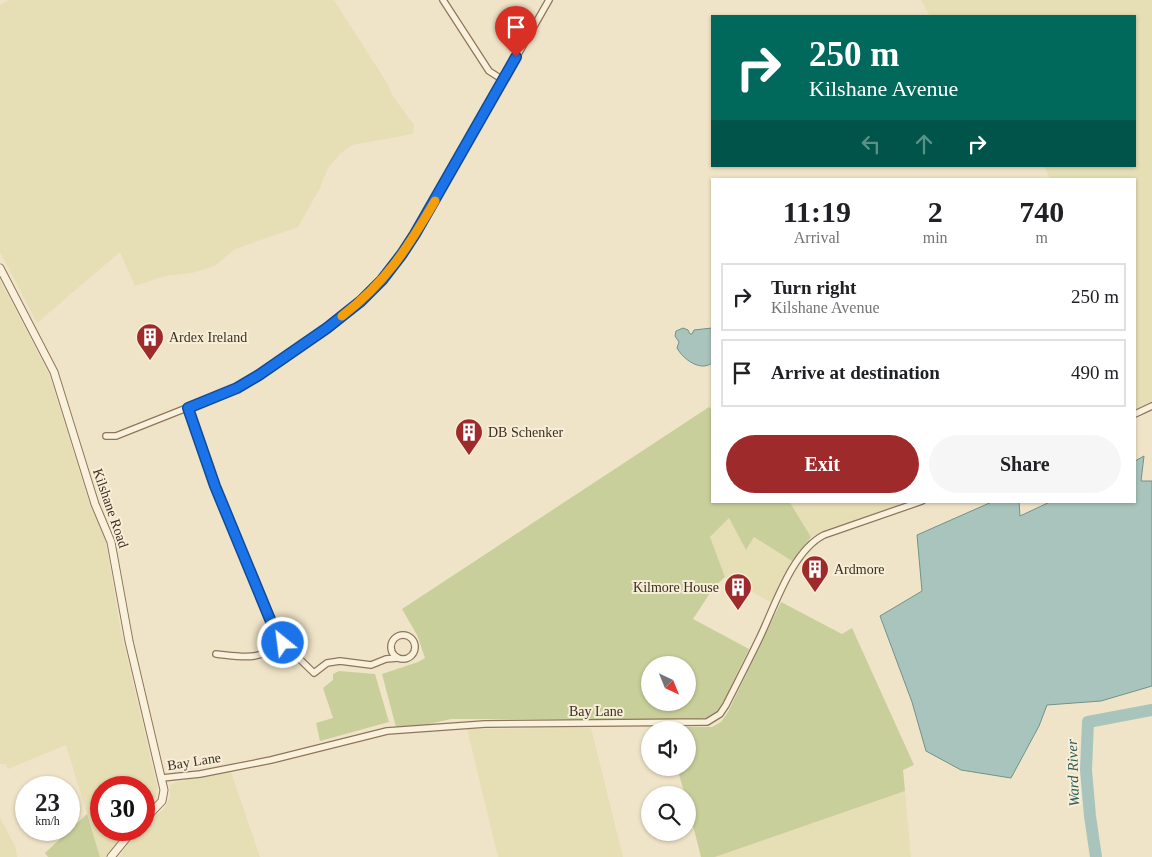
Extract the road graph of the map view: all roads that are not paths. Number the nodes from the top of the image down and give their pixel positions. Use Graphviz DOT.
graph roads {
  1 [pos="443,0"];
  2 [pos="549,0"];
  3 [pos="503,80"];
  4 [pos="0,268"];
  5 [pos="1152,406"];
  6 [pos="188,408"];
  7 [pos="1136,414"];
  8 [pos="106,436"];
  9 [pos="916,503"];
  10 [pos="283,643"];
  11 [pos="391,649"];
  12 [pos="216,654"];
  13 [pos="398,658"];
  14 [pos="386,659"];
  15 [pos="162,778"];
  16 [pos="155,808"];
  17 [pos="124,841"];
  18 [pos="111,857"];
  1 -- 3 [label="street"];
  2 -- 3 [label="street"];
  3 -- 6 [label="street"];
  4 -- 15 [label="street, Kilshane Road"];
  5 -- 7 [label="street"];
  6 -- 8 [label="street"];
  6 -- 10 [label="street"];
  9 -- 15 [label="street, Bay Lane"];
  10 -- 12 [label="street"];
  10 -- 14 [label="street"];
  11 -- 13 [label="street"];
  11 -- 13 [label="street"];
  11 -- 14 [label="street"];
  13 -- 14 [label="street"];
  15 -- 16 [label="street, Kilshane Road"];
  17 -- 18 [label="street"];
}
